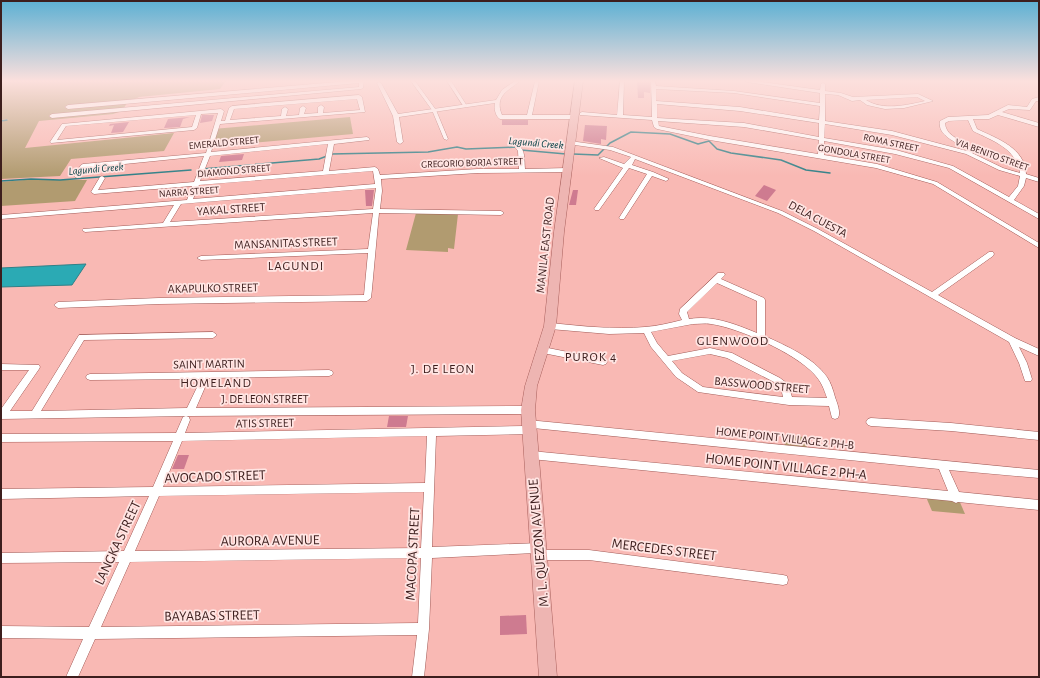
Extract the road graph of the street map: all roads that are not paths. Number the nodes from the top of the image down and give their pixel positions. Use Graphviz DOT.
graph roads {
  1 [pos="89,113"];
  2 [pos="199,113"];
  3 [pos="203,113"];
  4 [pos="220,113"];
  5 [pos="230,113"];
  6 [pos="248,113"];
  7 [pos="284,113"];
  8 [pos="302,113"];
  9 [pos="337,113"];
  10 [pos="342,113"];
  11 [pos="394,113"];
  12 [pos="417,113"];
  13 [pos="435,113"];
  14 [pos="499,113"];
  15 [pos="530,113"];
  16 [pos="577,113"];
  17 [pos="620,113"];
  18 [pos="655,113"];
  19 [pos="760,113"];
  20 [pos="822,113"];
  21 [pos="998,113"];
  22 [pos="178,115"];
  23 [pos="320,115"];
  24 [pos="52,116"];
  25 [pos="160,116"];
  26 [pos="301,116"];
  27 [pos="396,116"];
  28 [pos="620,116"];
  29 [pos="529,117"];
  30 [pos="576,117"];
  31 [pos="283,118"];
  32 [pos="655,118"];
  33 [pos="970,118"];
  34 [pos="134,119"];
  35 [pos="121,120"];
  36 [pos="103,121"];
  37 [pos="246,121"];
  38 [pos="227,122"];
  39 [pos="821,122"];
  40 [pos="85,123"];
  41 [pos="176,123"];
  42 [pos="217,123"];
  43 [pos="156,124"];
  44 [pos="1039,124"];
  45 [pos="118,127"];
  46 [pos="130,127"];
  47 [pos="98,130"];
  48 [pos="80,131"];
  49 [pos="821,138"];
  50 [pos="367,139"];
  51 [pos="446,139"];
  52 [pos="331,142"];
  53 [pos="400,142"];
  54 [pos="518,147"];
  55 [pos="570,150"];
  56 [pos="968,153"];
  57 [pos="208,154"];
  58 [pos="634,157"];
  59 [pos="822,157"];
  60 [pos="602,158"];
  61 [pos="627,166"];
  62 [pos="568,170"];
  63 [pos="522,171"];
  64 [pos="326,174"];
  65 [pos="651,174"];
  66 [pos="77,176"];
  67 [pos="378,177"];
  68 [pos="1024,177"];
  69 [pos="102,178"];
  70 [pos="666,179"];
  71 [pos="1039,180"];
  72 [pos="195,184"];
  73 [pos="378,186"];
  74 [pos="1010,200"];
  75 [pos="189,202"];
  76 [pos="178,203"];
  77 [pos="597,209"];
  78 [pos="378,210"];
  79 [pos="501,213"];
  80 [pos="1,217"];
  81 [pos="1039,217"];
  82 [pos="622,218"];
  83 [pos="166,224"];
  84 [pos="85,230"];
  85 [pos="1039,246"];
  86 [pos="372,251"];
  87 [pos="991,254"];
  88 [pos="201,258"];
  89 [pos="932,295"];
  90 [pos="58,305"];
  91 [pos="686,321"];
  92 [pos="550,326"];
  93 [pos="646,330"];
  94 [pos="213,335"];
  95 [pos="761,338"];
  96 [pos="1012,340"];
  97 [pos="543,350"];
  98 [pos="1039,353"];
  99 [pos="667,359"];
  100 [pos="603,362"];
  101 [pos="1,367"];
  102 [pos="329,373"];
  103 [pos="206,376"];
  104 [pos="90,377"];
  105 [pos="1028,379"];
  106 [pos="789,401"];
  107 [pos="833,402"];
  108 [pos="34,415"];
  109 [pos="834,415"];
  110 [pos="2,416"];
  111 [pos="188,416"];
  112 [pos="528,421"];
  113 [pos="871,422"];
  114 [pos="432,433"];
  115 [pos="1039,436"];
  116 [pos="179,437"];
  117 [pos="1,438"];
  118 [pos="531,455"];
  119 [pos="943,466"];
  120 [pos="1039,474"];
  121 [pos="430,487"];
  122 [pos="156,492"];
  123 [pos="1,494"];
  124 [pos="956,498"];
  125 [pos="1039,504"];
  126 [pos="540,552"];
  127 [pos="427,553"];
  128 [pos="127,557"];
  129 [pos="1,558"];
  130 [pos="783,580"];
  131 [pos="423,629"];
  132 [pos="1,632"];
  133 [pos="91,633"];
  134 [pos="72,677"];
  135 [pos="418,677"];
  136 [pos="548,677"];
  1 -- 24 [label="street"];
  2 -- 3 [label="street"];
  2 -- 22 [label="street"];
  2 -- 40 [label="street"];
  4 -- 42 [label="street"];
  5 -- 38 [label="street"];
  6 -- 37 [label="street"];
  7 -- 31 [label="street"];
  8 -- 26 [label="street"];
  9 -- 10 [label="street"];
  9 -- 23 [label="street"];
  11 -- 27 [label="street"];
  12 -- 27 [label="street"];
  13 -- 51 [label="street"];
  14 -- 29 [label="street, ROMA STREET"];
  15 -- 29 [label="street"];
  16 -- 30 [label="main road, MANILA EAST ROAD"];
  17 -- 28 [label="street"];
  18 -- 32 [label="street"];
  19 -- 39 [label="street, VIA BENITO STREET"];
  20 -- 39 [label="street"];
  21 -- 33 [label="street"];
  21 -- 44 [label="street"];
  22 -- 25 [label="street"];
  22 -- 41 [label="street"];
  23 -- 26 [label="street"];
  25 -- 34 [label="street"];
  25 -- 43 [label="street"];
  26 -- 31 [label="street"];
  27 -- 53 [label="street"];
  28 -- 30 [label="street, ROMA STREET"];
  28 -- 32 [label="street, ROMA STREET"];
  29 -- 30 [label="street, ROMA STREET"];
  30 -- 55 [label="main road, MANILA EAST ROAD"];
  31 -- 37 [label="street"];
  32 -- 49 [label="street, ROMA STREET"];
  32 -- 59 [label="street, GONDOLA STREET"];
  33 -- 56 [label="street"];
  33 -- 68 [label="street"];
  34 -- 35 [label="street"];
  34 -- 46 [label="street"];
  35 -- 36 [label="street"];
  35 -- 45 [label="street"];
  36 -- 40 [label="street"];
  36 -- 47 [label="street"];
  37 -- 38 [label="street"];
  38 -- 42 [label="street"];
  39 -- 49 [label="street"];
  39 -- 56 [label="street, VIA BENITO STREET"];
  40 -- 48 [label="street"];
  42 -- 57 [label="street"];
  49 -- 59 [label="street"];
  49 -- 74 [label="street, ROMA STREET"];
  50 -- 52 [label="street, EMERALD STREET"];
  52 -- 57 [label="street, EMERALD STREET"];
  52 -- 64 [label="street"];
  54 -- 63 [label="street"];
  55 -- 58 [label="street, DELA CUESTA"];
  55 -- 62 [label="main road, MANILA EAST ROAD"];
  56 -- 68 [label="street, VIA BENITO STREET"];
  57 -- 66 [label="street, EMERALD STREET"];
  57 -- 72 [label="street"];
  58 -- 61 [label="street"];
  58 -- 89 [label="street, DELA CUESTA"];
  59 -- 85 [label="street, GONDOLA STREET"];
  60 -- 61 [label="street"];
  61 -- 65 [label="street"];
  61 -- 77 [label="street"];
  62 -- 63 [label="street, GREGORIO BORJA STREET"];
  62 -- 92 [label="main road, MANILA EAST ROAD"];
  63 -- 67 [label="street, GREGORIO BORJA STREET"];
  64 -- 67 [label="street, DIAMOND STREET"];
  64 -- 72 [label="street, DIAMOND STREET"];
  65 -- 70 [label="street"];
  65 -- 82 [label="street"];
  67 -- 73 [label="street"];
  68 -- 71 [label="street, VIA BENITO STREET"];
  68 -- 74 [label="street"];
  69 -- 72 [label="street, DIAMOND STREET"];
  72 -- 75 [label="street"];
  73 -- 75 [label="street, NARRA STREET"];
  73 -- 78 [label="street"];
  74 -- 81 [label="street, ROMA STREET"];
  75 -- 76 [label="street, NARRA STREET"];
  76 -- 80 [label="street, NARRA STREET"];
  76 -- 83 [label="street"];
  78 -- 79 [label="street, YAKAL STREET"];
  78 -- 83 [label="street, YAKAL STREET"];
  78 -- 86 [label="street"];
  83 -- 84 [label="street, YAKAL STREET"];
  86 -- 88 [label="street, MANSANITAS STREET"];
  86 -- 90 [label="street, AKAPULKO STREET"];
  87 -- 89 [label="street"];
  89 -- 96 [label="street, DELA CUESTA"];
  91 -- 93 [label="street"];
  91 -- 95 [label="street"];
  91 -- 95 [label="street"];
  92 -- 93 [label="street"];
  92 -- 97 [label="main road, MANILA EAST ROAD"];
  93 -- 99 [label="street, BASSWOOD STREET"];
  94 -- 108 [label="street"];
  95 -- 107 [label="street"];
  96 -- 98 [label="street, DELA CUESTA"];
  96 -- 105 [label="street"];
  97 -- 100 [label="street"];
  97 -- 112 [label="main road, MANILA EAST ROAD"];
  99 -- 106 [label="street, BASSWOOD STREET"];
  99 -- 106 [label="street"];
  101 -- 110 [label="street"];
  102 -- 103 [label="street, SAINT MARTIN"];
  103 -- 104 [label="street, SAINT MARTIN"];
  103 -- 111 [label="street, LANGKA STREET"];
  106 -- 107 [label="street, BASSWOOD STREET"];
  107 -- 109 [label="street"];
  108 -- 110 [label="street, J. DE LEON STREET"];
  108 -- 111 [label="street, J. DE LEON STREET"];
  111 -- 112 [label="street, J. DE LEON STREET"];
  111 -- 116 [label="street, LANGKA STREET"];
  112 -- 114 [label="street, ATIS STREET"];
  112 -- 118 [label="main road, M. L. QUEZON AVENUE"];
  112 -- 119 [label="street, HOME POINT VILLAGE 2 PH-B"];
  113 -- 115 [label="street"];
  114 -- 116 [label="street, ATIS STREET"];
  114 -- 121 [label="street, MACOPA STREET"];
  116 -- 117 [label="street, ATIS STREET"];
  116 -- 122 [label="street, LANGKA STREET"];
  118 -- 124 [label="street, HOME POINT VILLAGE 2 PH-A"];
  118 -- 126 [label="main road, M. L. QUEZON AVENUE"];
  119 -- 120 [label="street, HOME POINT VILLAGE 2 PH-B"];
  119 -- 124 [label="street"];
  121 -- 122 [label="street, AVOCADO STREET"];
  121 -- 127 [label="street, MACOPA STREET"];
  122 -- 123 [label="street, AVOCADO STREET"];
  122 -- 128 [label="street, LANGKA STREET"];
  124 -- 125 [label="street, HOME POINT VILLAGE 2 PH-A"];
  126 -- 127 [label="street, AURORA AVENUE"];
  126 -- 130 [label="street, MERCEDES STREET"];
  126 -- 136 [label="main road, M. L. QUEZON AVENUE"];
  127 -- 128 [label="street, AURORA AVENUE"];
  127 -- 131 [label="street, MACOPA STREET"];
  128 -- 129 [label="street, AURORA AVENUE"];
  128 -- 133 [label="street, LANGKA STREET"];
  131 -- 133 [label="street, BAYABAS STREET"];
  131 -- 135 [label="street, MACOPA STREET"];
  132 -- 133 [label="street, BAYABAS STREET"];
  133 -- 134 [label="street, LANGKA STREET"];
}
